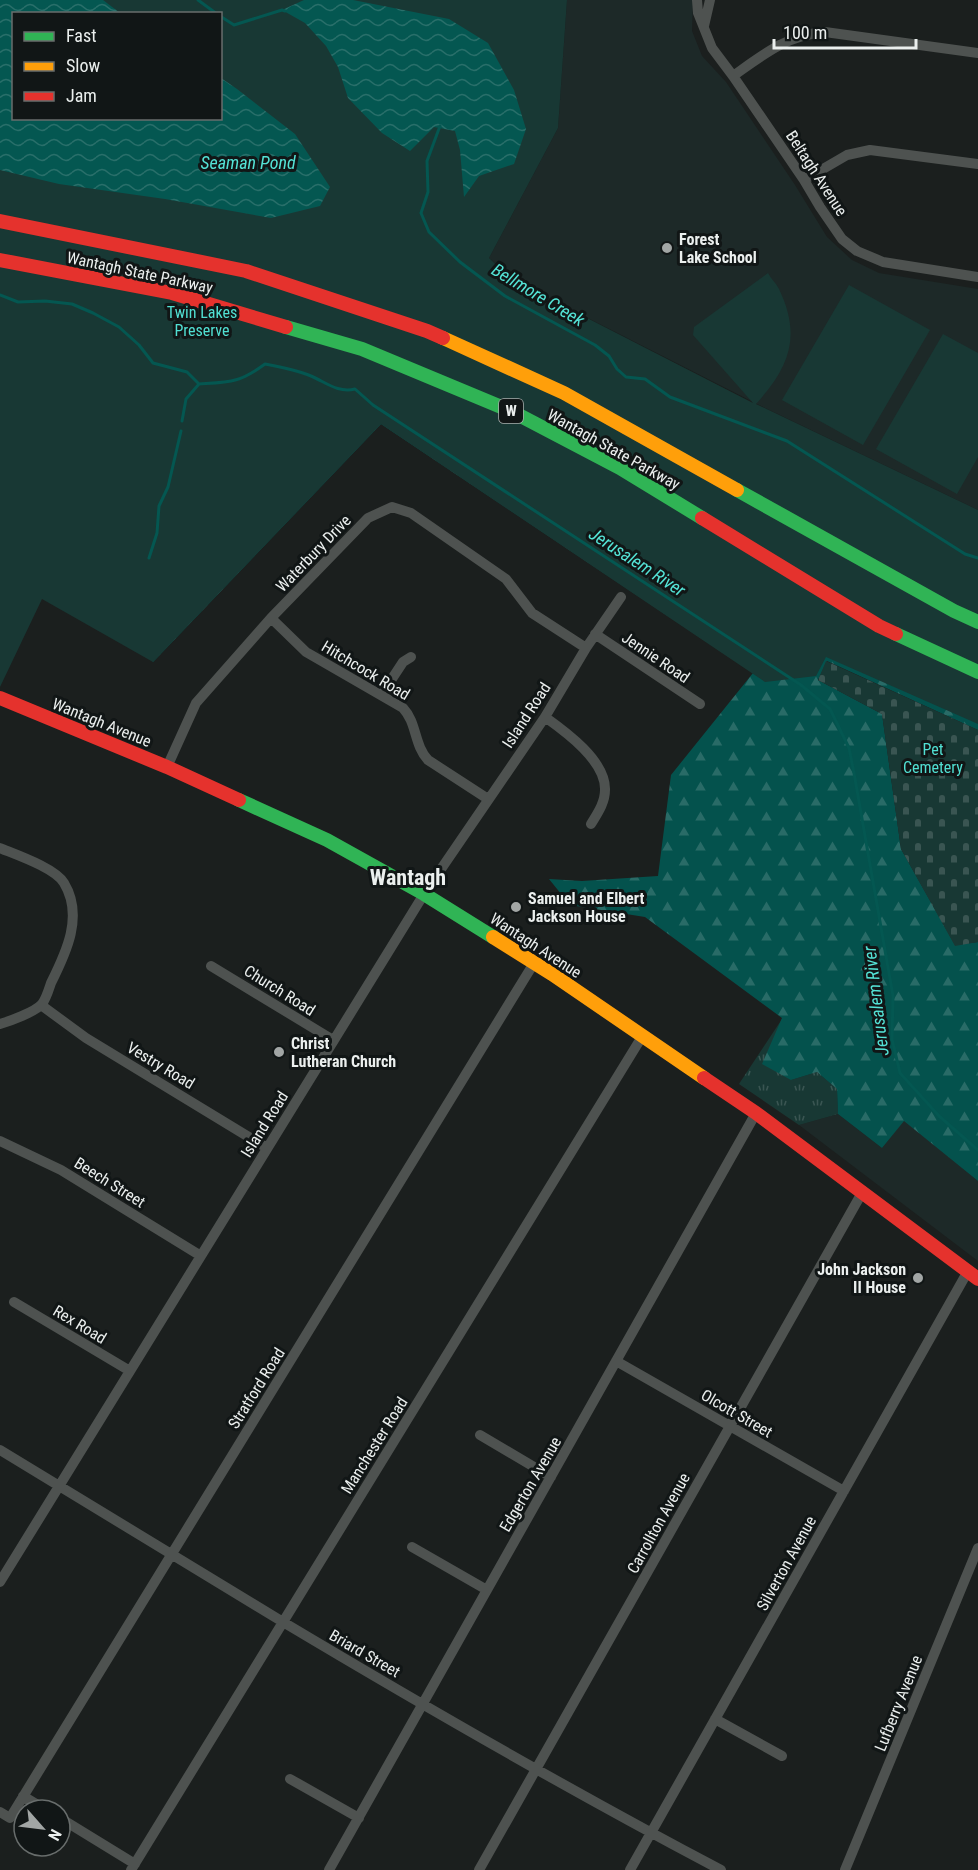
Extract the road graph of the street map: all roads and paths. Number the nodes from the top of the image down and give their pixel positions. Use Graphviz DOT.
graph roads {
  1 [pos="697,0"];
  2 [pos="710,0"];
  3 [pos="704,30"];
  4 [pos="978,53"];
  5 [pos="733,76"];
  6 [pos="978,164"];
  7 [pos="804,180"];
  8 [pos="0,221"];
  9 [pos="0,260"];
  10 [pos="978,277"];
  11 [pos="621,597"];
  12 [pos="271,618"];
  13 [pos="978,622"];
  14 [pos="595,634"];
  15 [pos="586,648"];
  16 [pos="411,657"];
  17 [pos="978,672"];
  18 [pos="382,694"];
  19 [pos="0,698"];
  20 [pos="700,704"];
  21 [pos="545,717"];
  22 [pos="167,767"];
  23 [pos="488,799"];
  24 [pos="591,824"];
  25 [pos="0,848"];
  26 [pos="424,894"];
  27 [pos="534,963"];
  28 [pos="211,966"];
  29 [pos="41,1005"];
  30 [pos="0,1024"];
  31 [pos="643,1035"];
  32 [pos="333,1040"];
  33 [pos="756,1113"];
  34 [pos="0,1141"];
  35 [pos="267,1148"];
  36 [pos="863,1191"];
  37 [pos="201,1256"];
  38 [pos="973,1275"];
  39 [pos="14,1302"];
  40 [pos="616,1361"];
  41 [pos="130,1371"];
  42 [pos="730,1426"];
  43 [pos="480,1435"];
  44 [pos="0,1450"];
  45 [pos="551,1477"];
  46 [pos="60,1485"];
  47 [pos="844,1491"];
  48 [pos="412,1547"];
  49 [pos="978,1548"];
  50 [pos="171,1554"];
  51 [pos="0,1582"];
  52 [pos="487,1590"];
  53 [pos="283,1622"];
  54 [pos="423,1704"];
  55 [pos="715,1719"];
  56 [pos="782,1756"];
  57 [pos="537,1768"];
  58 [pos="290,1779"];
  59 [pos="23,1796"];
  60 [pos="26,1798"];
  61 [pos="0,1812"];
  62 [pos="359,1818"];
  63 [pos="72,1826"];
  64 [pos="651,1833"];
  65 [pos="133,1867"];
  66 [pos="329,1870"];
  67 [pos="479,1870"];
  68 [pos="630,1870"];
  69 [pos="721,1870"];
  70 [pos="845,1870"];
  1 -- 3 [label="street, Beltagh Avenue"];
  2 -- 3 [label="street"];
  3 -- 5 [label="street, Beltagh Avenue"];
  4 -- 5 [label="street"];
  5 -- 7 [label="street, Beltagh Avenue"];
  6 -- 7 [label="street"];
  7 -- 10 [label="street, Beltagh Avenue"];
  8 -- 13 [label="main road, Wantagh State Parkway / W"];
  9 -- 17 [label="main road, Wantagh State Parkway / W"];
  11 -- 14 [label="street, Island Road"];
  12 -- 15 [label="street, Waterbury Drive"];
  12 -- 18 [label="street, Hitchcock Road"];
  12 -- 22 [label="street, Waterbury Drive"];
  14 -- 15 [label="street, Island Road"];
  14 -- 20 [label="street, Jennie Road"];
  15 -- 21 [label="street, Island Road"];
  16 -- 18 [label="street"];
  18 -- 23 [label="street, Hitchcock Road"];
  19 -- 22 [label="main road, Wantagh Avenue"];
  21 -- 23 [label="street, Island Road"];
  21 -- 24 [label="street"];
  22 -- 26 [label="main road, Wantagh Avenue"];
  23 -- 26 [label="street, Island Road"];
  25 -- 29 [label="street"];
  26 -- 27 [label="main road, Wantagh Avenue"];
  26 -- 32 [label="street, Island Road"];
  27 -- 31 [label="main road, Wantagh Avenue"];
  27 -- 50 [label="street, Stratford Road"];
  28 -- 32 [label="street, Church Road"];
  29 -- 30 [label="street"];
  29 -- 35 [label="street, Vestry Road"];
  31 -- 33 [label="main road, Wantagh Avenue"];
  31 -- 53 [label="street, Manchester Road"];
  32 -- 35 [label="street, Island Road"];
  33 -- 36 [label="main road, Wantagh Avenue"];
  33 -- 40 [label="street, Edgerton Avenue"];
  34 -- 37 [label="street, Beech Street"];
  35 -- 37 [label="street, Island Road"];
  36 -- 38 [label="main road, Wantagh Avenue"];
  36 -- 42 [label="street, Carrollton Avenue"];
  37 -- 41 [label="street, Island Road"];
  38 -- 47 [label="street, Silverton Avenue"];
  39 -- 41 [label="street, Rex Road"];
  40 -- 42 [label="street, Olcott Street"];
  40 -- 45 [label="street, Edgerton Avenue"];
  41 -- 46 [label="street, Island Road"];
  42 -- 47 [label="street, Olcott Street"];
  42 -- 57 [label="street, Carrollton Avenue"];
  43 -- 45 [label="street"];
  44 -- 46 [label="street, Briard Street"];
  45 -- 52 [label="street, Edgerton Avenue"];
  46 -- 50 [label="street, Briard Street"];
  46 -- 51 [label="street, Island Road"];
  47 -- 55 [label="street, Silverton Avenue"];
  48 -- 52 [label="street"];
  49 -- 70 [label="street, Lufberry Avenue"];
  50 -- 53 [label="street, Briard Street"];
  50 -- 59 [label="street, Stratford Road"];
  52 -- 54 [label="street, Edgerton Avenue"];
  53 -- 54 [label="street, Briard Street"];
  53 -- 65 [label="street, Manchester Road"];
  54 -- 57 [label="street, Briard Street"];
  54 -- 62 [label="street, Edgerton Avenue"];
  55 -- 56 [label="street"];
  55 -- 64 [label="street, Silverton Avenue"];
  57 -- 64 [label="street, Briard Street"];
  57 -- 67 [label="street, Carrollton Avenue"];
  58 -- 62 [label="street"];
  59 -- 60 [label="street"];
  59 -- 61 [label="street, Stratford Road"];
  62 -- 66 [label="street, Edgerton Avenue"];
  63 -- 65 [label="street"];
  64 -- 68 [label="street, Silverton Avenue"];
  64 -- 69 [label="street, Briard Street"];
}
